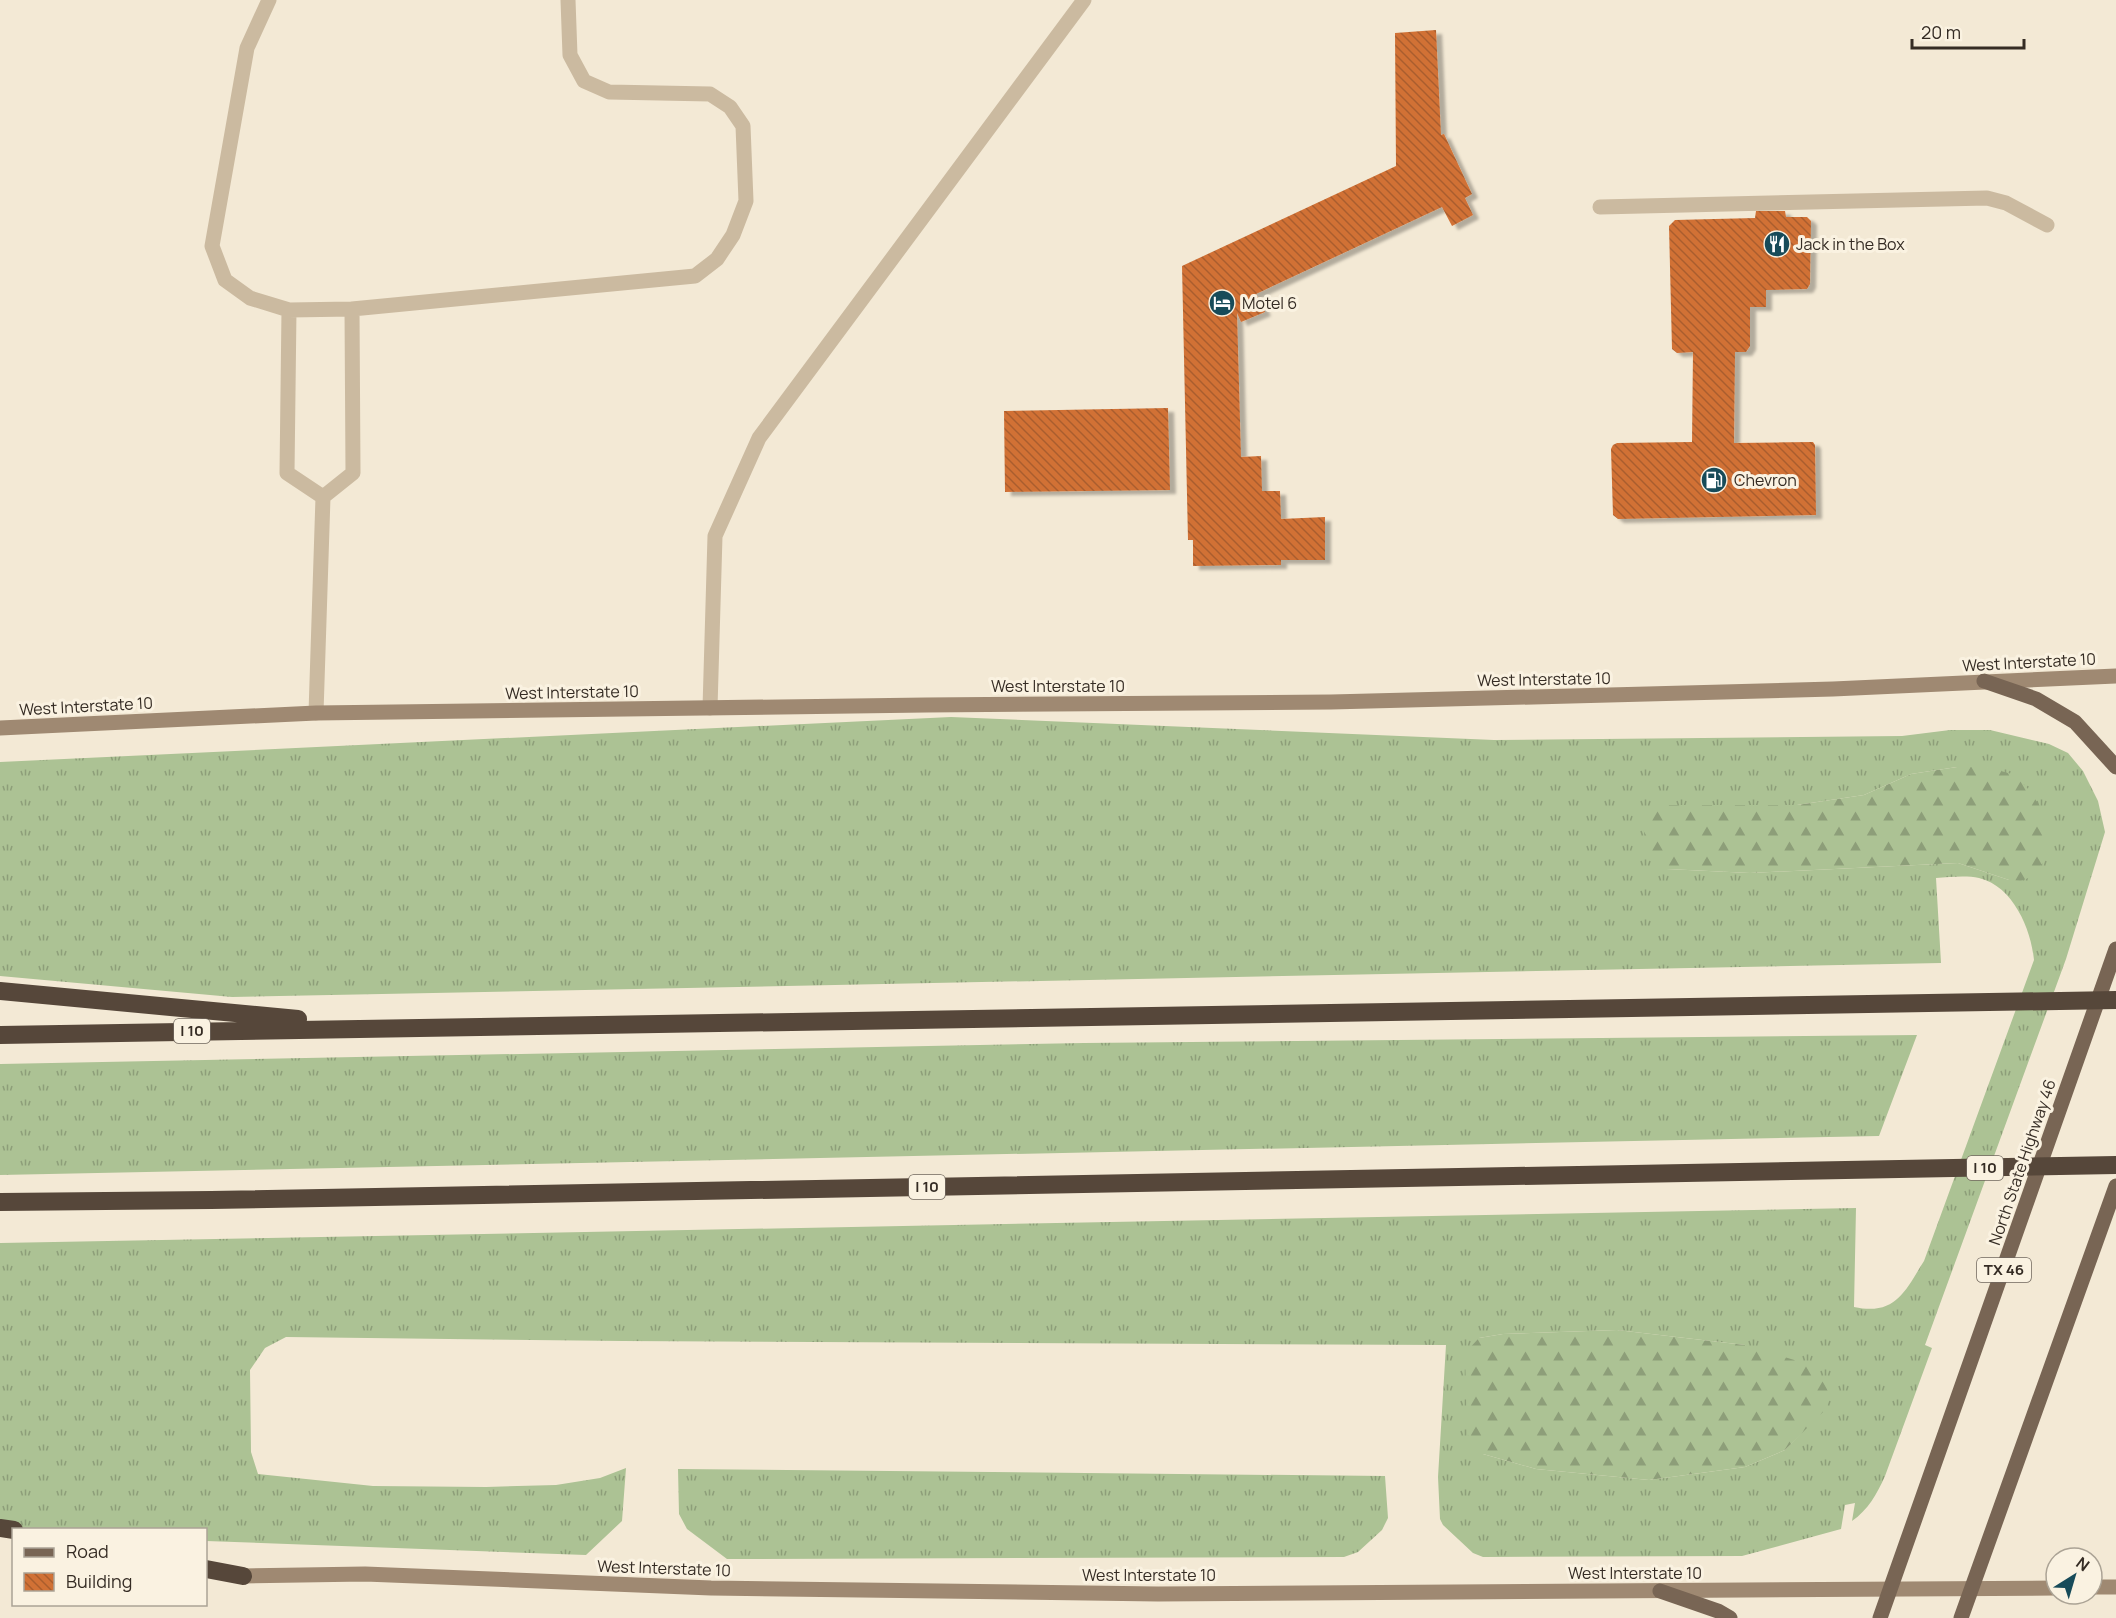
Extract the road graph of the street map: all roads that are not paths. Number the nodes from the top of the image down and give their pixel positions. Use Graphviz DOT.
graph roads {
  1 [pos="268,0"];
  2 [pos="568,0"];
  3 [pos="1084,0"];
  4 [pos="1600,207"];
  5 [pos="2047,225"];
  6 [pos="352,309"];
  7 [pos="289,310"];
  8 [pos="323,497"];
  9 [pos="2116,676"];
  10 [pos="1984,681"];
  11 [pos="710,708"];
  12 [pos="316,713"];
  13 [pos="0,728"];
  14 [pos="2116,767"];
  15 [pos="2116,949"];
  16 [pos="0,991"];
  17 [pos="2116,1000"];
  18 [pos="384,1027"];
  19 [pos="0,1035"];
  20 [pos="2116,1165"];
  21 [pos="2116,1186"];
  22 [pos="0,1202"];
  23 [pos="207,1569"];
  24 [pos="243,1576"];
  25 [pos="2044,1588"];
  26 [pos="1891,1590"];
  27 [pos="1972,1590"];
  28 [pos="1660,1591"];
  29 [pos="1730,1618"];
  30 [pos="1880,1618"];
  31 [pos="1961,1618"];
  1 -- 7 [label="lane"];
  2 -- 6 [label="lane"];
  3 -- 11 [label="lane"];
  4 -- 5 [label="lane"];
  6 -- 7 [label="lane"];
  6 -- 8 [label="lane"];
  7 -- 8 [label="lane"];
  8 -- 12 [label="lane"];
  9 -- 10 [label="street, West Interstate 10"];
  10 -- 11 [label="street, West Interstate 10"];
  10 -- 14 [label="main road"];
  11 -- 12 [label="street, West Interstate 10"];
  12 -- 13 [label="street, West Interstate 10"];
  15 -- 26 [label="main road, North State Highway 46 / TX 46"];
  16 -- 18 [label="highway"];
  17 -- 18 [label="highway, I 10"];
  18 -- 19 [label="highway, I 10"];
  20 -- 22 [label="highway, I 10"];
  21 -- 27 [label="main road"];
  23 -- 24 [label="highway"];
  24 -- 28 [label="street, West Interstate 10"];
  25 -- 27 [label="street, West Interstate 10"];
  26 -- 27 [label="street, West Interstate 10"];
  26 -- 28 [label="street, West Interstate 10"];
  26 -- 30 [label="main road, TX 46"];
  27 -- 31 [label="main road"];
  28 -- 29 [label="main road"];
}
